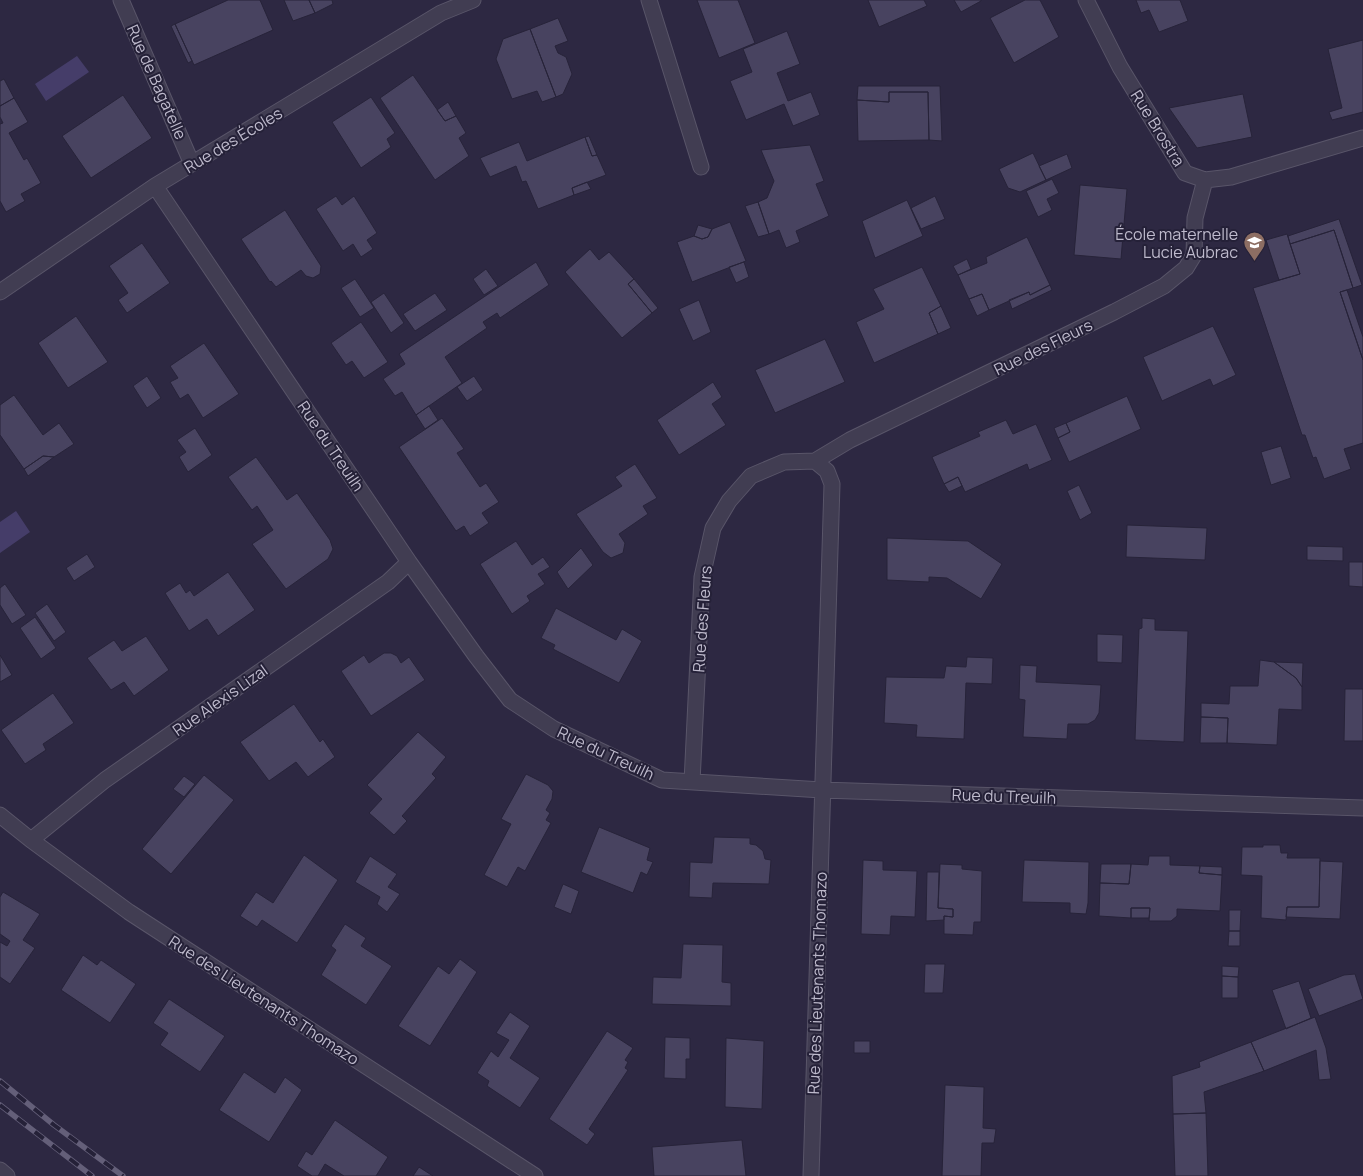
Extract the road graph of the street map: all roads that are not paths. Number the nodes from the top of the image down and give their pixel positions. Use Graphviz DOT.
graph roads {
  1 [pos="120,0"];
  2 [pos="473,0"];
  3 [pos="649,0"];
  4 [pos="1086,0"];
  5 [pos="1363,138"];
  6 [pos="192,164"];
  7 [pos="701,167"];
  8 [pos="1205,180"];
  9 [pos="155,186"];
  10 [pos="0,292"];
  11 [pos="816,461"];
  12 [pos="409,562"];
  13 [pos="692,782"];
  14 [pos="822,790"];
  15 [pos="1363,808"];
  16 [pos="0,815"];
  17 [pos="31,840"];
  18 [pos="0,1170"];
  19 [pos="7,1176"];
  20 [pos="535,1176"];
  21 [pos="811,1176"];
  1 -- 6 [label="street, Rue de Bagatelle"];
  2 -- 6 [label="street, Rue des Écoles"];
  3 -- 7 [label="street"];
  4 -- 8 [label="street, Rue Brostra"];
  5 -- 8 [label="street"];
  6 -- 9 [label="street, Rue des Écoles"];
  8 -- 11 [label="street, Rue des Fleurs"];
  9 -- 10 [label="street, Rue des Écoles"];
  9 -- 12 [label="street, Rue du Treuilh"];
  11 -- 13 [label="street, Rue des Fleurs"];
  11 -- 14 [label="street"];
  12 -- 13 [label="street, Rue du Treuilh"];
  12 -- 17 [label="street, Rue Alexis Lizal"];
  13 -- 14 [label="street, Rue du Treuilh"];
  14 -- 15 [label="street, Rue du Treuilh"];
  14 -- 21 [label="street, Rue des Lieutenants Thomazo"];
  16 -- 17 [label="street, Rue des Lieutenants Thomazo"];
  17 -- 20 [label="street, Rue des Lieutenants Thomazo"];
  18 -- 19 [label="street"];
}
